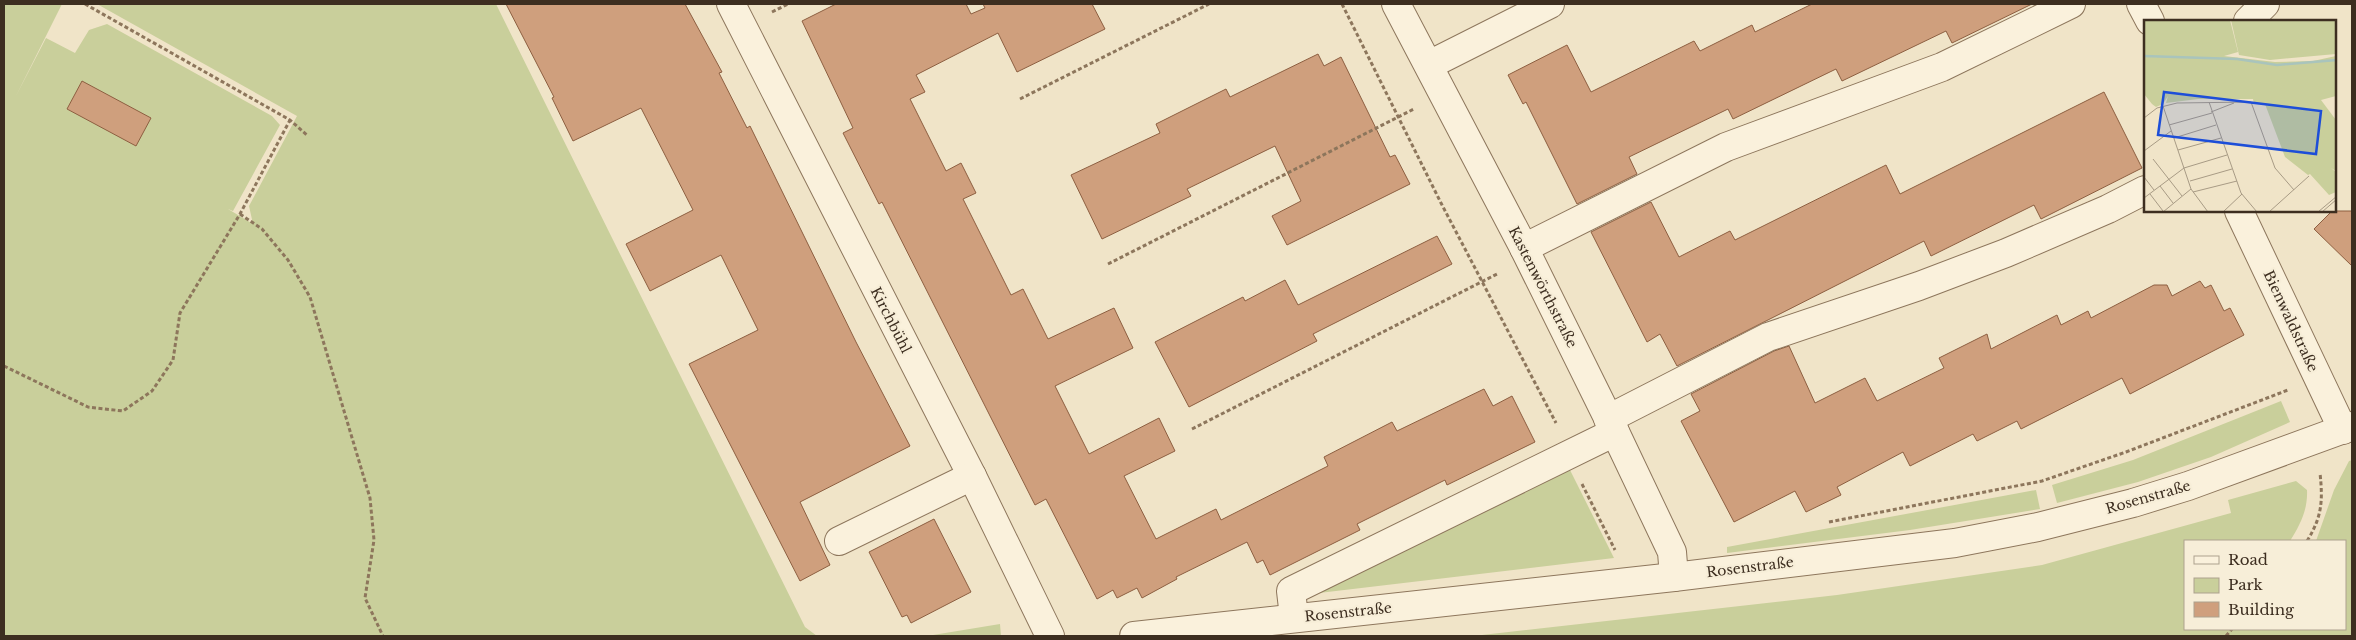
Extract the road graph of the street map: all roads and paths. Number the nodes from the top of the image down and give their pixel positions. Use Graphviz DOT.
graph roads {
  1 [pos="85,4"];
  2 [pos="731,4"];
  3 [pos="1209,4"];
  4 [pos="1342,4"];
  5 [pos="1396,4"];
  6 [pos="1550,4"];
  7 [pos="2071,4"];
  8 [pos="2140,4"];
  9 [pos="2265,4"];
  10 [pos="2149,20"];
  11 [pos="2249,20"];
  12 [pos="1429,64"];
  13 [pos="1444,95"];
  14 [pos="1020,99"];
  15 [pos="1398,117"];
  16 [pos="290,120"];
  17 [pos="308,136"];
  18 [pos="2144,191"];
  19 [pos="2239,212"];
  20 [pos="240,214"];
  21 [pos="1526,254"];
  22 [pos="1108,264"];
  23 [pos="1483,282"];
  24 [pos="4,366"];
  25 [pos="2318,378"];
  26 [pos="1612,426"];
  27 [pos="2348,428"];
  28 [pos="1192,429"];
  29 [pos="2317,441"];
  30 [pos="1569,454"];
  31 [pos="972,476"];
  32 [pos="1828,522"];
  33 [pos="2307,540"];
  34 [pos="839,541"];
  35 [pos="1674,576"];
  36 [pos="1623,582"];
  37 [pos="1294,618"];
  38 [pos="383,636"];
  39 [pos="1050,636"];
  40 [pos="1134,636"];
  1 -- 16 [label="path"];
  2 -- 31 [label="street, Kirchbühl"];
  3 -- 14 [label="path"];
  4 -- 15 [label="path"];
  5 -- 12 [label="street, Kastenwörthstraße"];
  6 -- 12 [label="street"];
  7 -- 21 [label="street"];
  8 -- 10 [label="street"];
  9 -- 11 [label="street"];
  12 -- 13 [label="street, Kastenwörthstraße"];
  13 -- 15 [label="path"];
  13 -- 21 [label="street, Kastenwörthstraße"];
  15 -- 22 [label="path"];
  15 -- 23 [label="path"];
  16 -- 17 [label="path"];
  16 -- 20 [label="path"];
  18 -- 26 [label="street"];
  19 -- 25 [label="street, Bienwaldstraße"];
  20 -- 24 [label="path"];
  20 -- 38 [label="path"];
  21 -- 23 [label="path"];
  21 -- 26 [label="street, Kastenwörthstraße"];
  23 -- 28 [label="path"];
  23 -- 30 [label="path"];
  25 -- 27 [label="street, Bienwaldstraße"];
  25 -- 32 [label="path"];
  26 -- 30 [label="street"];
  26 -- 35 [label="street, Kastenwörthstraße"];
  27 -- 29 [label="street, Rosenstraße"];
  29 -- 33 [label="path"];
  29 -- 35 [label="street, Rosenstraße"];
  30 -- 36 [label="path"];
  30 -- 37 [label="street"];
  31 -- 34 [label="street"];
  31 -- 39 [label="street, Kirchbühl"];
  35 -- 36 [label="street, Rosenstraße"];
  36 -- 37 [label="street, Rosenstraße"];
  37 -- 40 [label="street, Rosenstraße"];
}
